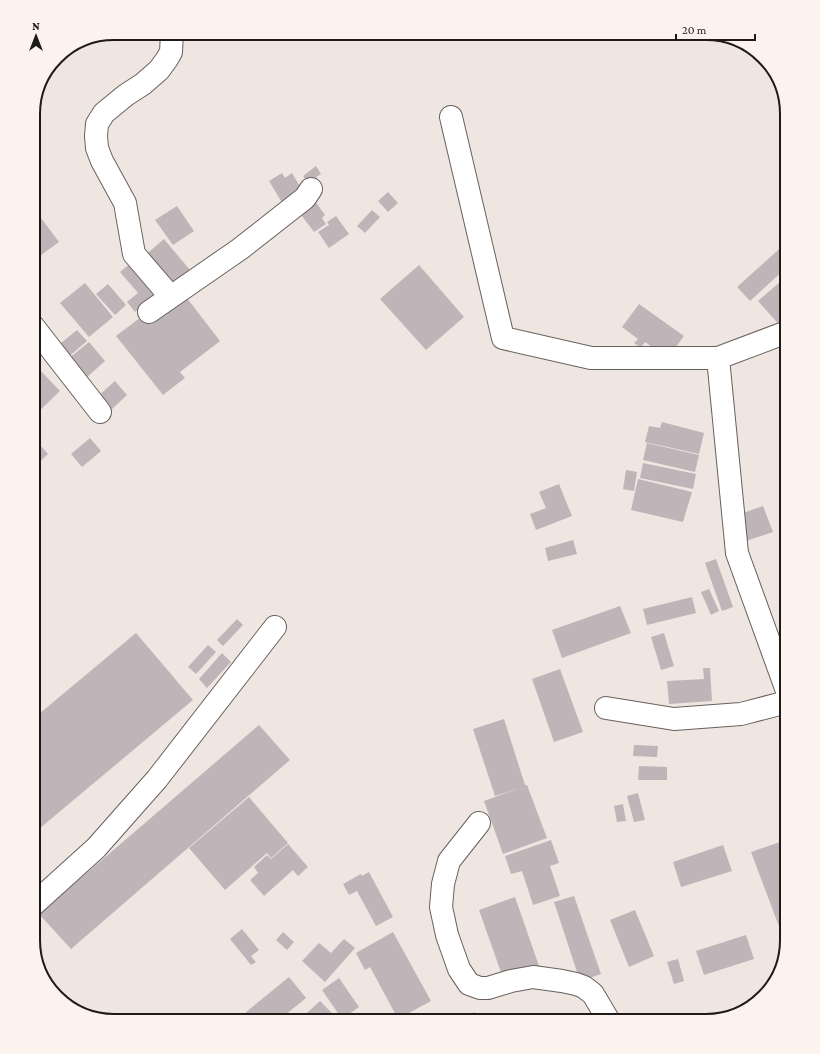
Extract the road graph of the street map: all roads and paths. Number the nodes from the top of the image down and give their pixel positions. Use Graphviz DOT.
graph roads {
  1 [pos="172,40"];
  2 [pos="451,117"];
  3 [pos="311,189"];
  4 [pos="170,296"];
  5 [pos="149,312"];
  6 [pos="40,335"];
  7 [pos="780,335"];
  8 [pos="718,358"];
  9 [pos="100,412"];
  10 [pos="275,627"];
  11 [pos="780,672"];
  12 [pos="780,704"];
  13 [pos="606,708"];
  14 [pos="479,823"];
  15 [pos="40,899"];
  16 [pos="606,1014"];
  1 -- 4 [label="street"];
  2 -- 8 [label="street"];
  3 -- 4 [label="street"];
  4 -- 5 [label="street"];
  6 -- 9 [label="street"];
  7 -- 8 [label="street"];
  8 -- 11 [label="street"];
  10 -- 15 [label="street"];
  12 -- 13 [label="street"];
  14 -- 16 [label="street"];
}
